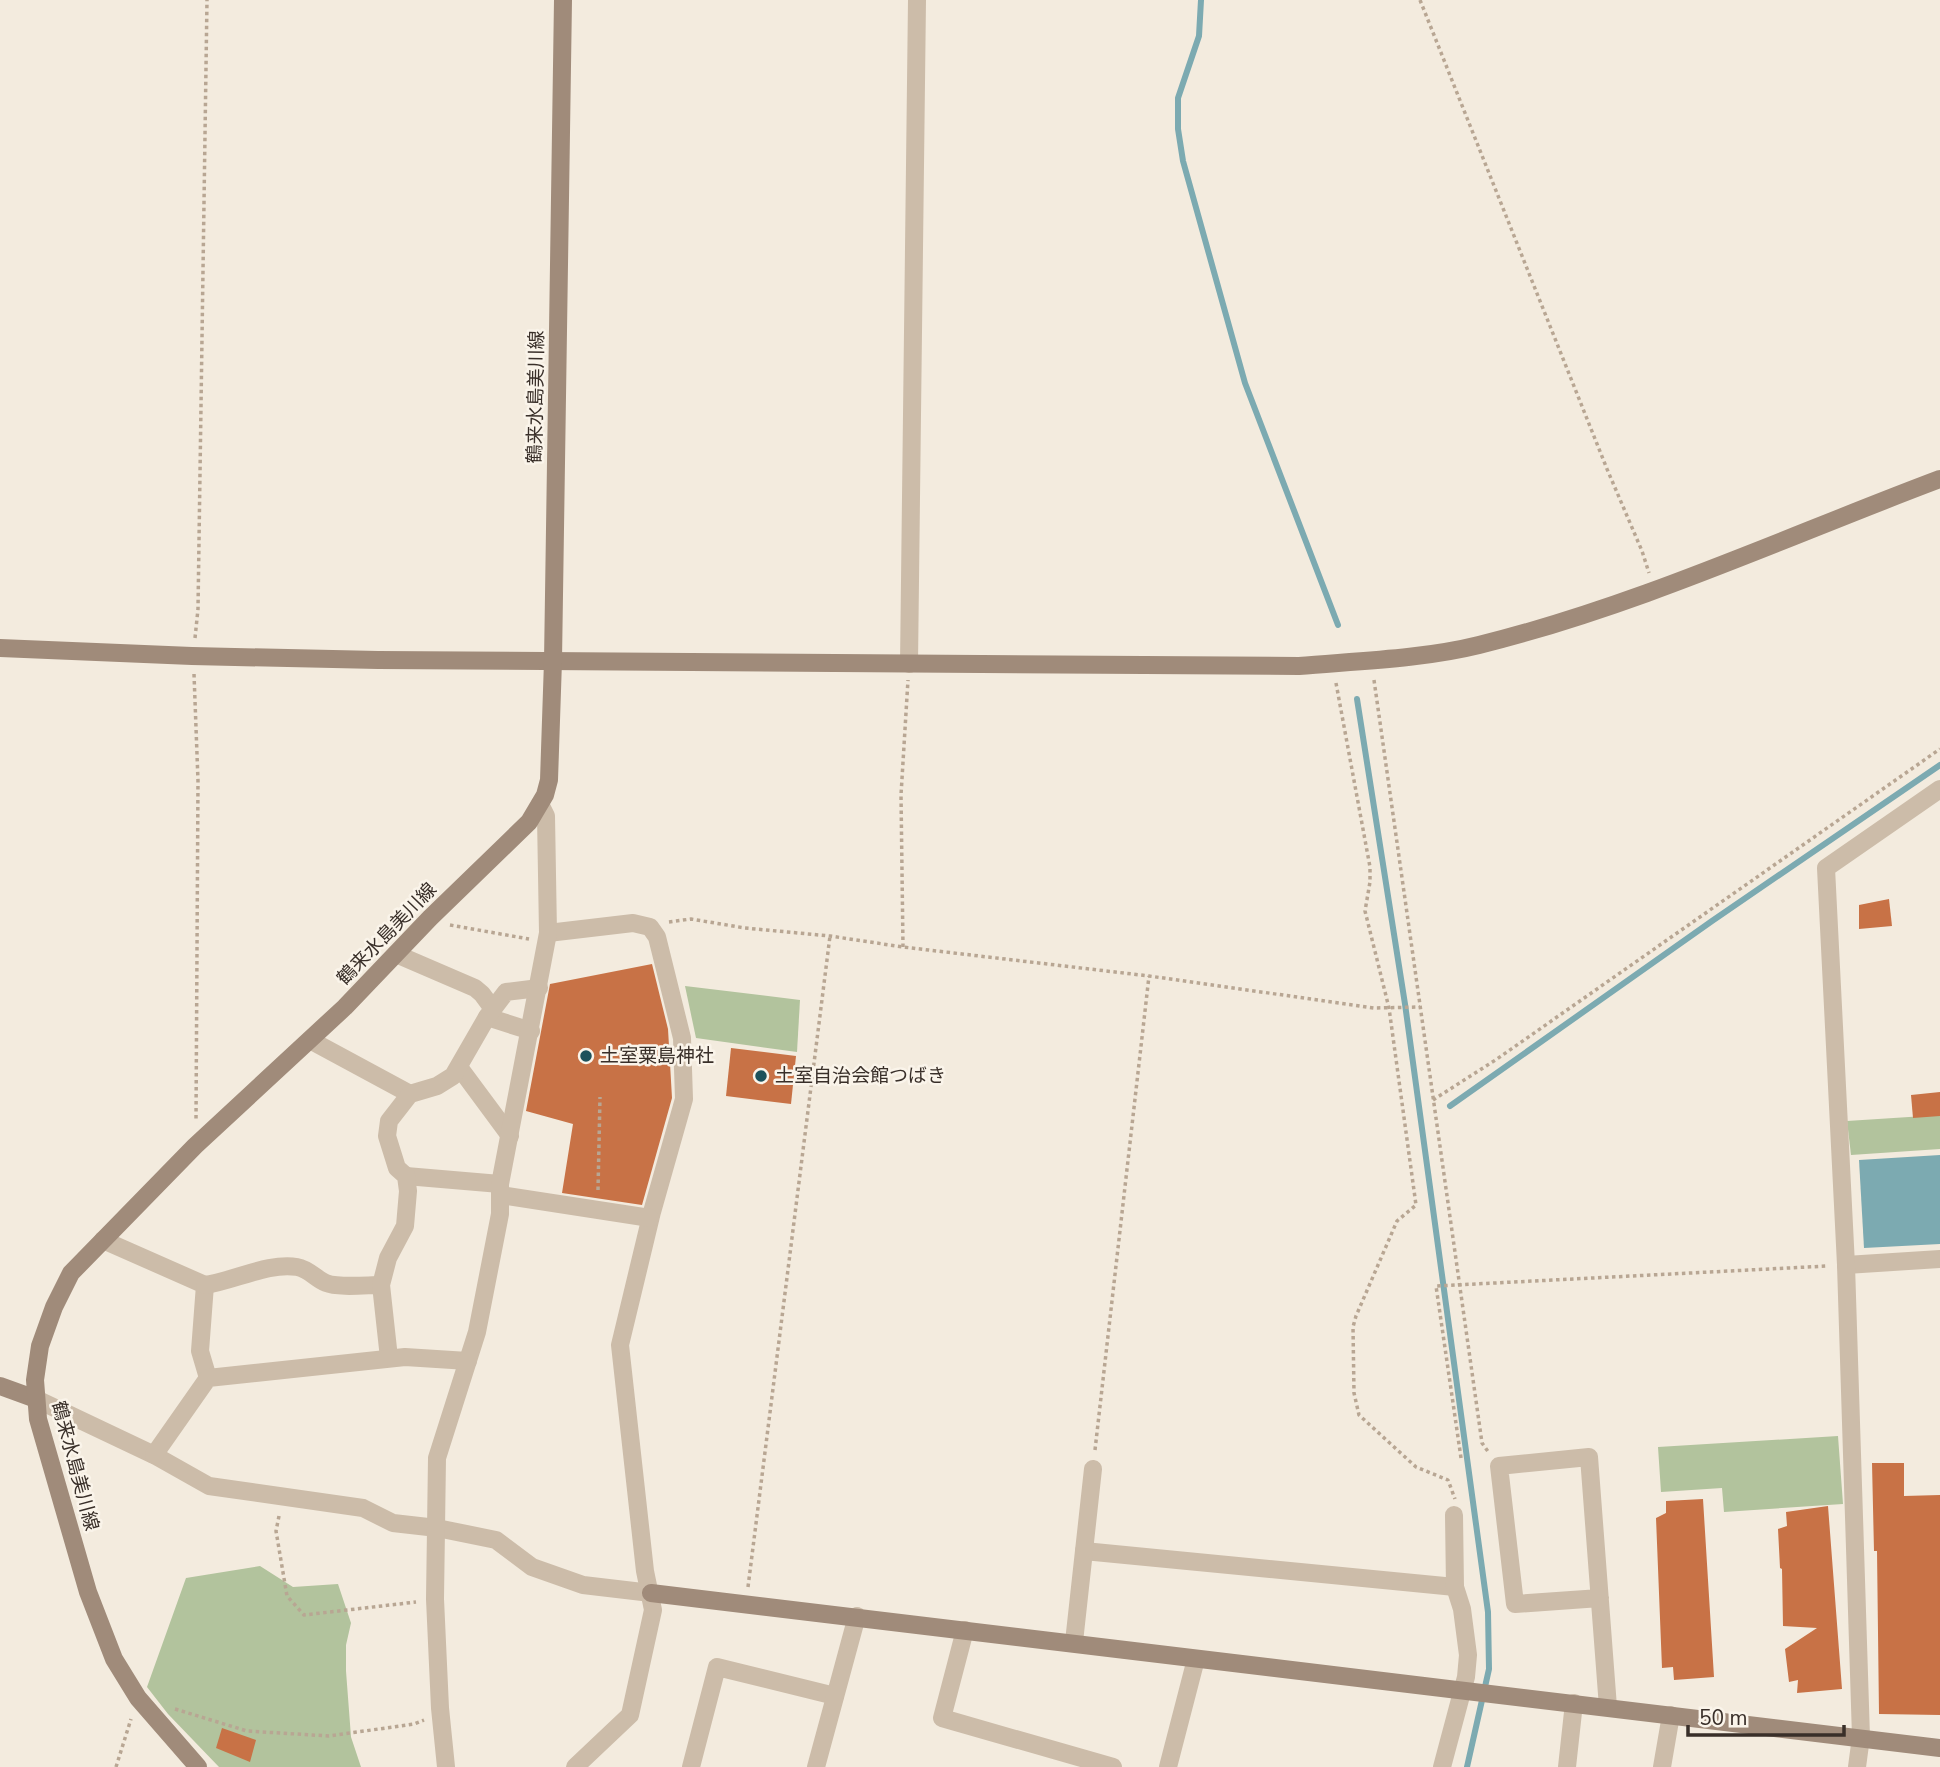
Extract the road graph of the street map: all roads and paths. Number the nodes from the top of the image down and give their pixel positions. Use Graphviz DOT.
graph roads {
  1 [pos="207,0"];
  2 [pos="563,0"];
  3 [pos="917,0"];
  4 [pos="1420,0"];
  5 [pos="1940,479"];
  6 [pos="1653,589"];
  7 [pos="0,648"];
  8 [pos="192,656"];
  9 [pos="1370,660"];
  10 [pos="553,661"];
  11 [pos="1332,663"];
  12 [pos="909,664"];
  13 [pos="1940,749"];
  14 [pos="1940,789"];
  15 [pos="540,804"];
  16 [pos="427,921"];
  17 [pos="650,927"];
  18 [pos="830,936"];
  19 [pos="548,938"];
  20 [pos="904,947"];
  21 [pos="396,954"];
  22 [pos="1149,976"];
  23 [pos="538,988"];
  24 [pos="1420,1007"];
  25 [pos="1390,1008"];
  26 [pos="490,1013"];
  27 [pos="531,1031"];
  28 [pos="310,1040"];
  29 [pos="459,1067"];
  30 [pos="410,1094"];
  31 [pos="600,1097"];
  32 [pos="1433,1100"];
  33 [pos="510,1136"];
  34 [pos="195,1146"];
  35 [pos="406,1176"];
  36 [pos="500,1190"];
  37 [pos="597,1210"];
  38 [pos="650,1218"];
  39 [pos="103,1240"];
  40 [pos="1940,1259"];
  41 [pos="1846,1265"];
  42 [pos="205,1285"];
  43 [pos="381,1285"];
  44 [pos="1459,1285"];
  45 [pos="389,1358"];
  46 [pos="468,1361"];
  47 [pos="208,1378"];
  48 [pos="0,1386"];
  49 [pos="36,1399"];
  50 [pos="154,1455"];
  51 [pos="1461,1458"];
  52 [pos="1499,1466"];
  53 [pos="1093,1469"];
  54 [pos="284,1496"];
  55 [pos="1454,1515"];
  56 [pos="437,1528"];
  57 [pos="1084,1551"];
  58 [pos="1455,1587"];
  59 [pos="651,1593"];
  60 [pos="1600,1598"];
  61 [pos="435,1599"];
  62 [pos="746,1602"];
  63 [pos="857,1616"];
  64 [pos="965,1630"];
  65 [pos="1074,1642"];
  66 [pos="1196,1659"];
  67 [pos="1469,1690"];
  68 [pos="835,1696"];
  69 [pos="138,1698"];
  70 [pos="1574,1703"];
  71 [pos="1608,1707"];
  72 [pos="175,1709"];
  73 [pos="440,1714"];
  74 [pos="1671,1715"];
  75 [pos="1861,1737"];
  76 [pos="1940,1748"];
  77 [pos="116,1767"];
  78 [pos="198,1767"];
  79 [pos="446,1767"];
  80 [pos="575,1767"];
  81 [pos="691,1767"];
  82 [pos="816,1767"];
  83 [pos="1113,1767"];
  84 [pos="1168,1767"];
  85 [pos="1442,1767"];
  86 [pos="1567,1767"];
  87 [pos="1662,1767"];
  88 [pos="1857,1767"];
  1 -- 8 [label="path"];
  2 -- 10 [label="street, 鶴来水島美川線"];
  3 -- 12 [label="street"];
  4 -- 6 [label="path"];
  5 -- 6 [label="street"];
  6 -- 9 [label="street"];
  7 -- 8 [label="street"];
  8 -- 10 [label="street"];
  8 -- 34 [label="path"];
  9 -- 11 [label="street"];
  9 -- 24 [label="path"];
  10 -- 12 [label="street"];
  10 -- 15 [label="street, 鶴来水島美川線"];
  11 -- 12 [label="street"];
  11 -- 25 [label="path"];
  12 -- 20 [label="path"];
  13 -- 32 [label="path"];
  14 -- 41 [label="street"];
  15 -- 16 [label="street, 鶴来水島美川線"];
  15 -- 19 [label="street"];
  16 -- 19 [label="path"];
  16 -- 21 [label="street, 鶴来水島美川線"];
  17 -- 18 [label="path"];
  17 -- 19 [label="street"];
  17 -- 38 [label="street"];
  18 -- 20 [label="path"];
  18 -- 62 [label="path"];
  19 -- 23 [label="street"];
  20 -- 22 [label="path"];
  21 -- 26 [label="street"];
  21 -- 28 [label="street, 鶴来水島美川線"];
  22 -- 25 [label="path"];
  22 -- 53 [label="path"];
  23 -- 26 [label="street"];
  23 -- 27 [label="street"];
  24 -- 25 [label="path"];
  24 -- 32 [label="path"];
  25 -- 55 [label="path"];
  26 -- 27 [label="street"];
  26 -- 29 [label="street"];
  27 -- 33 [label="street"];
  28 -- 30 [label="street"];
  28 -- 34 [label="street, 鶴来水島美川線"];
  29 -- 30 [label="street"];
  29 -- 33 [label="street"];
  30 -- 35 [label="street"];
  31 -- 37 [label="path"];
  32 -- 44 [label="path"];
  33 -- 36 [label="street"];
  34 -- 39 [label="street, 鶴来水島美川線"];
  35 -- 36 [label="street"];
  35 -- 43 [label="street"];
  36 -- 37 [label="street"];
  36 -- 46 [label="street"];
  37 -- 38 [label="street"];
  38 -- 59 [label="street"];
  39 -- 42 [label="street"];
  39 -- 49 [label="street, 鶴来水島美川線"];
  40 -- 41 [label="street"];
  41 -- 44 [label="path"];
  41 -- 75 [label="street"];
  42 -- 43 [label="street"];
  42 -- 47 [label="street"];
  43 -- 45 [label="street"];
  44 -- 51 [label="path"];
  44 -- 52 [label="path"];
  45 -- 46 [label="street"];
  45 -- 47 [label="street"];
  46 -- 56 [label="street"];
  47 -- 50 [label="street"];
  48 -- 49 [label="street"];
  49 -- 50 [label="street"];
  49 -- 69 [label="street, 鶴来水島美川線"];
  50 -- 54 [label="street"];
  52 -- 60 [label="street"];
  52 -- 60 [label="street"];
  53 -- 57 [label="street"];
  54 -- 56 [label="street"];
  54 -- 61 [label="path"];
  55 -- 58 [label="street"];
  56 -- 59 [label="street"];
  56 -- 61 [label="street"];
  57 -- 58 [label="street"];
  57 -- 65 [label="street"];
  58 -- 67 [label="street"];
  59 -- 62 [label="street"];
  59 -- 80 [label="street"];
  60 -- 71 [label="street"];
  61 -- 73 [label="street"];
  62 -- 63 [label="street"];
  63 -- 64 [label="street"];
  63 -- 68 [label="street"];
  64 -- 65 [label="street"];
  64 -- 83 [label="street"];
  65 -- 66 [label="street"];
  66 -- 67 [label="street"];
  66 -- 84 [label="street"];
  67 -- 70 [label="street"];
  67 -- 85 [label="street"];
  68 -- 81 [label="street"];
  68 -- 82 [label="street"];
  69 -- 77 [label="path"];
  69 -- 78 [label="street, 鶴来水島美川線"];
  70 -- 71 [label="street"];
  70 -- 86 [label="street"];
  71 -- 74 [label="street"];
  72 -- 73 [label="path"];
  73 -- 79 [label="street"];
  74 -- 75 [label="street"];
  74 -- 87 [label="street"];
  75 -- 76 [label="street"];
  75 -- 88 [label="street"];
}
